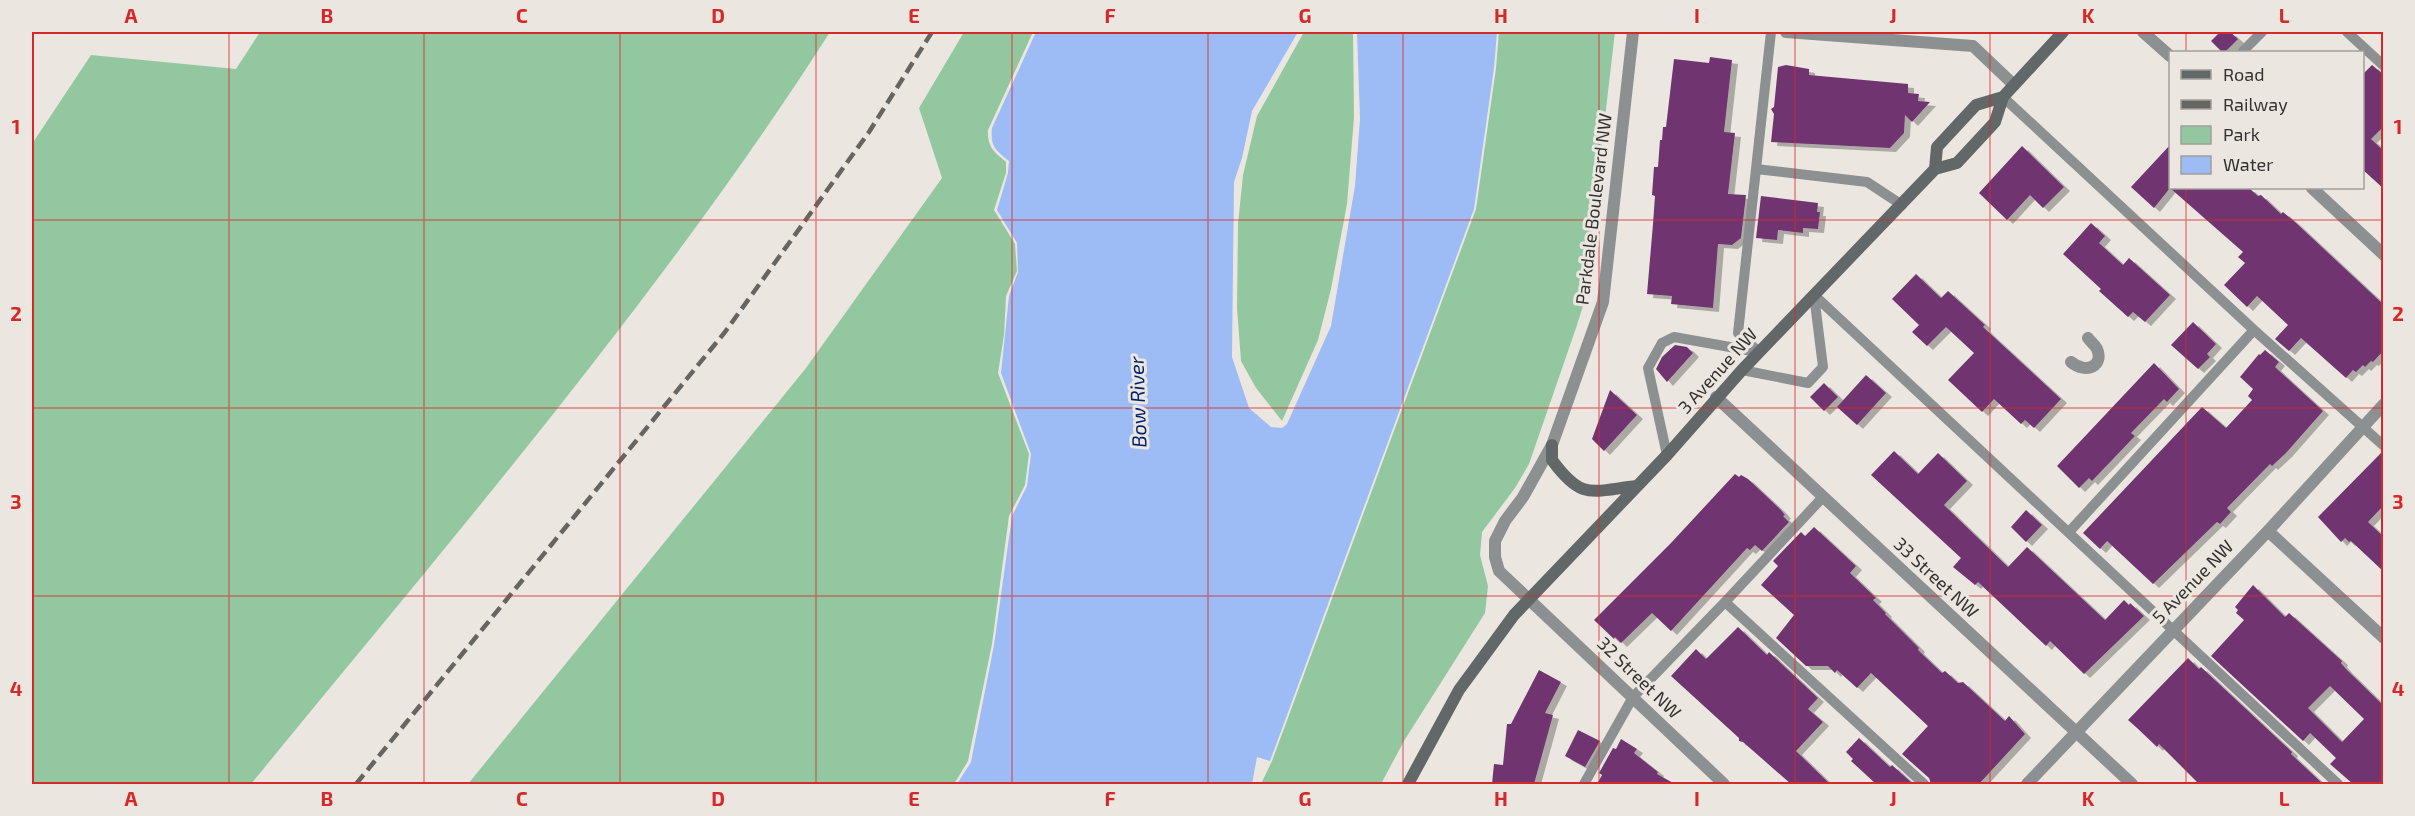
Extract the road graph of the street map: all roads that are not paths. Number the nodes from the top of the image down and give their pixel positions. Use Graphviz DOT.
graph roads {
  1 [pos="1633,32"];
  2 [pos="1771,32"];
  3 [pos="1786,32"];
  4 [pos="2063,32"];
  5 [pos="2143,32"];
  6 [pos="2262,32"];
  7 [pos="2347,32"];
  8 [pos="2243,51"];
  9 [pos="2169,55"];
  10 [pos="2384,66"];
  11 [pos="2014,85"];
  12 [pos="2003,97"];
  13 [pos="1756,169"];
  14 [pos="1935,169"];
  15 [pos="2313,189"];
  16 [pos="1902,205"];
  17 [pos="2384,255"];
  18 [pos="1814,295"];
  19 [pos="2254,330"];
  20 [pos="2088,338"];
  21 [pos="1759,352"];
  22 [pos="2071,362"];
  23 [pos="1742,370"];
  24 [pos="1716,397"];
  25 [pos="2384,404"];
  26 [pos="2362,426"];
  27 [pos="1552,445"];
  28 [pos="2384,446"];
  29 [pos="1667,454"];
  30 [pos="1637,486"];
  31 [pos="1822,497"];
  32 [pos="2268,531"];
  33 [pos="2069,532"];
  34 [pos="1529,599"];
  35 [pos="1725,602"];
  36 [pos="2172,630"];
  37 [pos="2384,638"];
  38 [pos="1633,697"];
  39 [pos="2076,732"];
  40 [pos="1408,784"];
  41 [pos="1584,784"];
  42 [pos="1724,784"];
  43 [pos="1924,784"];
  44 [pos="2027,784"];
  45 [pos="2132,784"];
  46 [pos="2338,784"];
  1 -- 27 [label="street, Parkdale Boulevard NW"];
  2 -- 13 [label="lane"];
  3 -- 11 [label="street"];
  4 -- 11 [label="main road, 3 Avenue NW"];
  5 -- 9 [label="street"];
  6 -- 8 [label="lane"];
  7 -- 10 [label="lane"];
  11 -- 12 [label="main road, 3 Avenue NW"];
  12 -- 14 [label="main road, 3 Avenue NW"];
  12 -- 14 [label="main road, 3 Avenue NW"];
  12 -- 19 [label="lane"];
  13 -- 16 [label="lane"];
  13 -- 21 [label="lane"];
  14 -- 16 [label="main road, 3 Avenue NW"];
  15 -- 17 [label="street"];
  16 -- 18 [label="main road, 3 Avenue NW"];
  18 -- 21 [label="main road, 3 Avenue NW"];
  18 -- 23 [label="lane"];
  18 -- 33 [label="lane"];
  19 -- 26 [label="lane"];
  19 -- 33 [label="lane"];
  20 -- 22 [label="street"];
  21 -- 23 [label="main road, 3 Avenue NW"];
  21 -- 29 [label="lane"];
  23 -- 24 [label="main road, 3 Avenue NW"];
  24 -- 29 [label="main road, 3 Avenue NW"];
  24 -- 31 [label="street, 33 Street NW"];
  25 -- 26 [label="street, 5 Avenue NW"];
  26 -- 28 [label="lane"];
  26 -- 32 [label="street, 5 Avenue NW"];
  27 -- 30 [label="main road"];
  27 -- 34 [label="street, Parkdale Boulevard NW"];
  29 -- 30 [label="main road, 3 Avenue NW"];
  30 -- 34 [label="main road, 3 Avenue NW"];
  31 -- 35 [label="lane"];
  31 -- 39 [label="street, 33 Street NW"];
  32 -- 36 [label="street, 5 Avenue NW"];
  32 -- 37 [label="street"];
  33 -- 36 [label="lane"];
  34 -- 38 [label="street, 32 Street NW"];
  34 -- 40 [label="main road"];
  35 -- 38 [label="lane"];
  35 -- 43 [label="lane"];
  36 -- 39 [label="street, 5 Avenue NW"];
  36 -- 46 [label="lane"];
  38 -- 41 [label="lane"];
  38 -- 42 [label="street, 32 Street NW"];
  39 -- 44 [label="street, 5 Avenue NW"];
  39 -- 45 [label="street, 33 Street NW"];
}
